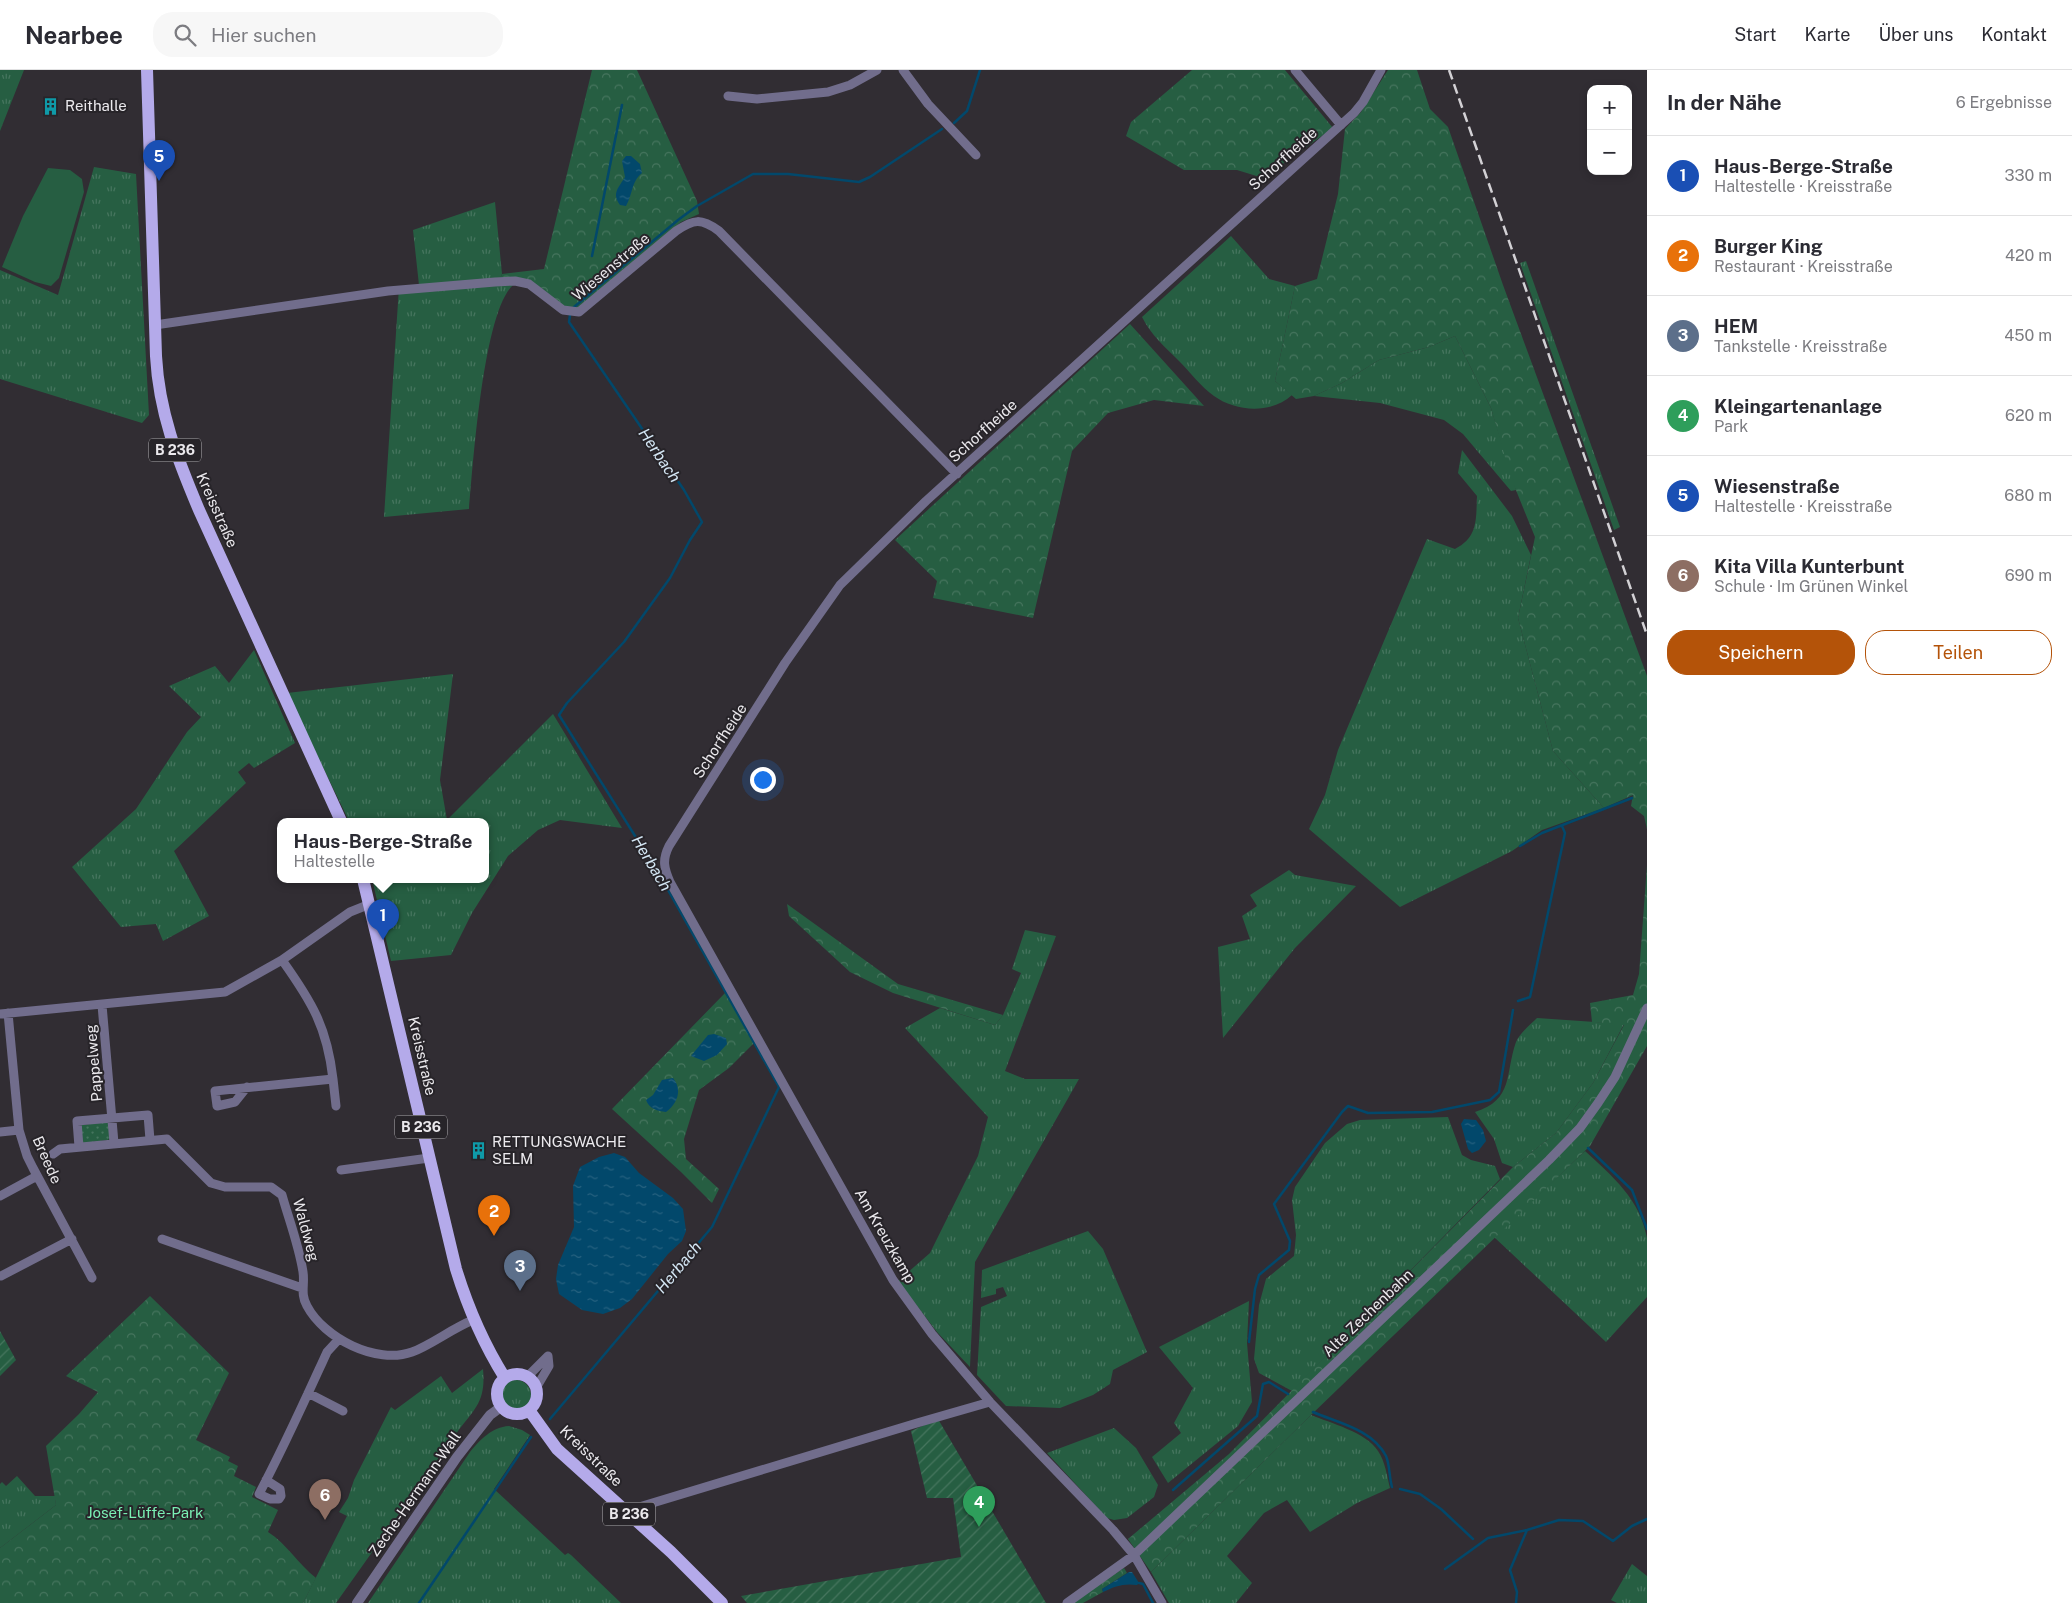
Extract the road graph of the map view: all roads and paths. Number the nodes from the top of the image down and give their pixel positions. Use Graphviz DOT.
graph roads {
  1 [pos="147,70"];
  2 [pos="878,70"];
  3 [pos="904,70"];
  4 [pos="1295,70"];
  5 [pos="1381,70"];
  6 [pos="728,96"];
  7 [pos="1341,125"];
  8 [pos="976,155"];
  9 [pos="155,325"];
  10 [pos="957,474"];
  11 [pos="340,818"];
  12 [pos="663,863"];
  13 [pos="364,883"];
  14 [pos="370,904"];
  15 [pos="282,960"];
  16 [pos="102,1005"];
  17 [pos="1647,1008"];
  18 [pos="4,1014"];
  19 [pos="333,1079"];
  20 [pos="247,1087"];
  21 [pos="336,1106"];
  22 [pos="113,1118"];
  23 [pos="20,1130"];
  24 [pos="0,1132"];
  25 [pos="150,1140"];
  26 [pos="114,1143"];
  27 [pos="79,1147"];
  28 [pos="53,1154"];
  29 [pos="429,1158"];
  30 [pos="341,1170"];
  31 [pos="37,1176"];
  32 [pos="0,1196"];
  33 [pos="162,1238"];
  34 [pos="72,1239"];
  35 [pos="1,1276"];
  36 [pos="92,1278"];
  37 [pos="302,1288"];
  38 [pos="473,1320"];
  39 [pos="339,1339"];
  40 [pos="527,1377"];
  41 [pos="505,1378"];
  42 [pos="536,1388"];
  43 [pos="308,1393"];
  44 [pos="990,1402"];
  45 [pos="502,1407"];
  46 [pos="529,1410"];
  47 [pos="343,1411"];
  48 [pos="266,1480"];
  49 [pos="626,1511"];
  50 [pos="1134,1555"];
  51 [pos="357,1603"];
  52 [pos="722,1603"];
  53 [pos="1068,1603"];
  54 [pos="1162,1603"];
  1 -- 9 [label="main road, Kreisstraße / B 236"];
  2 -- 6 [label="street"];
  3 -- 8 [label="street"];
  4 -- 7 [label="street"];
  5 -- 7 [label="street, Schorfheide"];
  7 -- 10 [label="street, Schorfheide"];
  9 -- 10 [label="street, Wiesenstraße"];
  9 -- 11 [label="main road, Kreisstraße / B 236"];
  10 -- 12 [label="street, Schorfheide"];
  12 -- 44 [label="street, Am Kreuzkamp"];
  13 -- 14 [label="main road, Kreisstraße / B 236"];
  14 -- 15 [label="street"];
  14 -- 29 [label="main road, Kreisstraße / B 236"];
  15 -- 16 [label="street"];
  15 -- 19 [label="street"];
  16 -- 18 [label="street"];
  16 -- 22 [label="street, Pappelweg"];
  17 -- 50 [label="street, Alte Zechenbahn"];
  18 -- 23 [label="street, Breede"];
  19 -- 20 [label="street"];
  19 -- 21 [label="street"];
  22 -- 25 [label="street"];
  22 -- 26 [label="street, Pappelweg"];
  22 -- 27 [label="street"];
  23 -- 24 [label="street"];
  23 -- 31 [label="street, Breede"];
  25 -- 26 [label="street"];
  25 -- 37 [label="street, Waldweg"];
  26 -- 27 [label="street"];
  27 -- 28 [label="street"];
  29 -- 30 [label="street"];
  29 -- 38 [label="main road, Kreisstraße / B 236"];
  31 -- 32 [label="street"];
  31 -- 34 [label="street, Breede"];
  33 -- 37 [label="street"];
  34 -- 35 [label="street"];
  34 -- 36 [label="street, Breede"];
  37 -- 39 [label="street, Waldweg"];
  38 -- 39 [label="street, Waldweg"];
  38 -- 41 [label="main road, Kreisstraße / B 236"];
  39 -- 43 [label="street"];
  40 -- 41 [label="main road"];
  40 -- 42 [label="main road"];
  40 -- 42 [label="street"];
  41 -- 45 [label="main road"];
  42 -- 46 [label="main road"];
  43 -- 47 [label="street"];
  43 -- 48 [label="street"];
  44 -- 49 [label="street"];
  44 -- 50 [label="street, Am Kreuzkamp"];
  45 -- 46 [label="main road"];
  45 -- 51 [label="street, Zeche-Hermann-Wall"];
  46 -- 49 [label="main road, Kreisstraße / B 236"];
  49 -- 52 [label="main road, Kreisstraße / B 236"];
  50 -- 53 [label="street, Alte Zechenbahn"];
  50 -- 54 [label="street, Am Kreuzkamp"];
}
